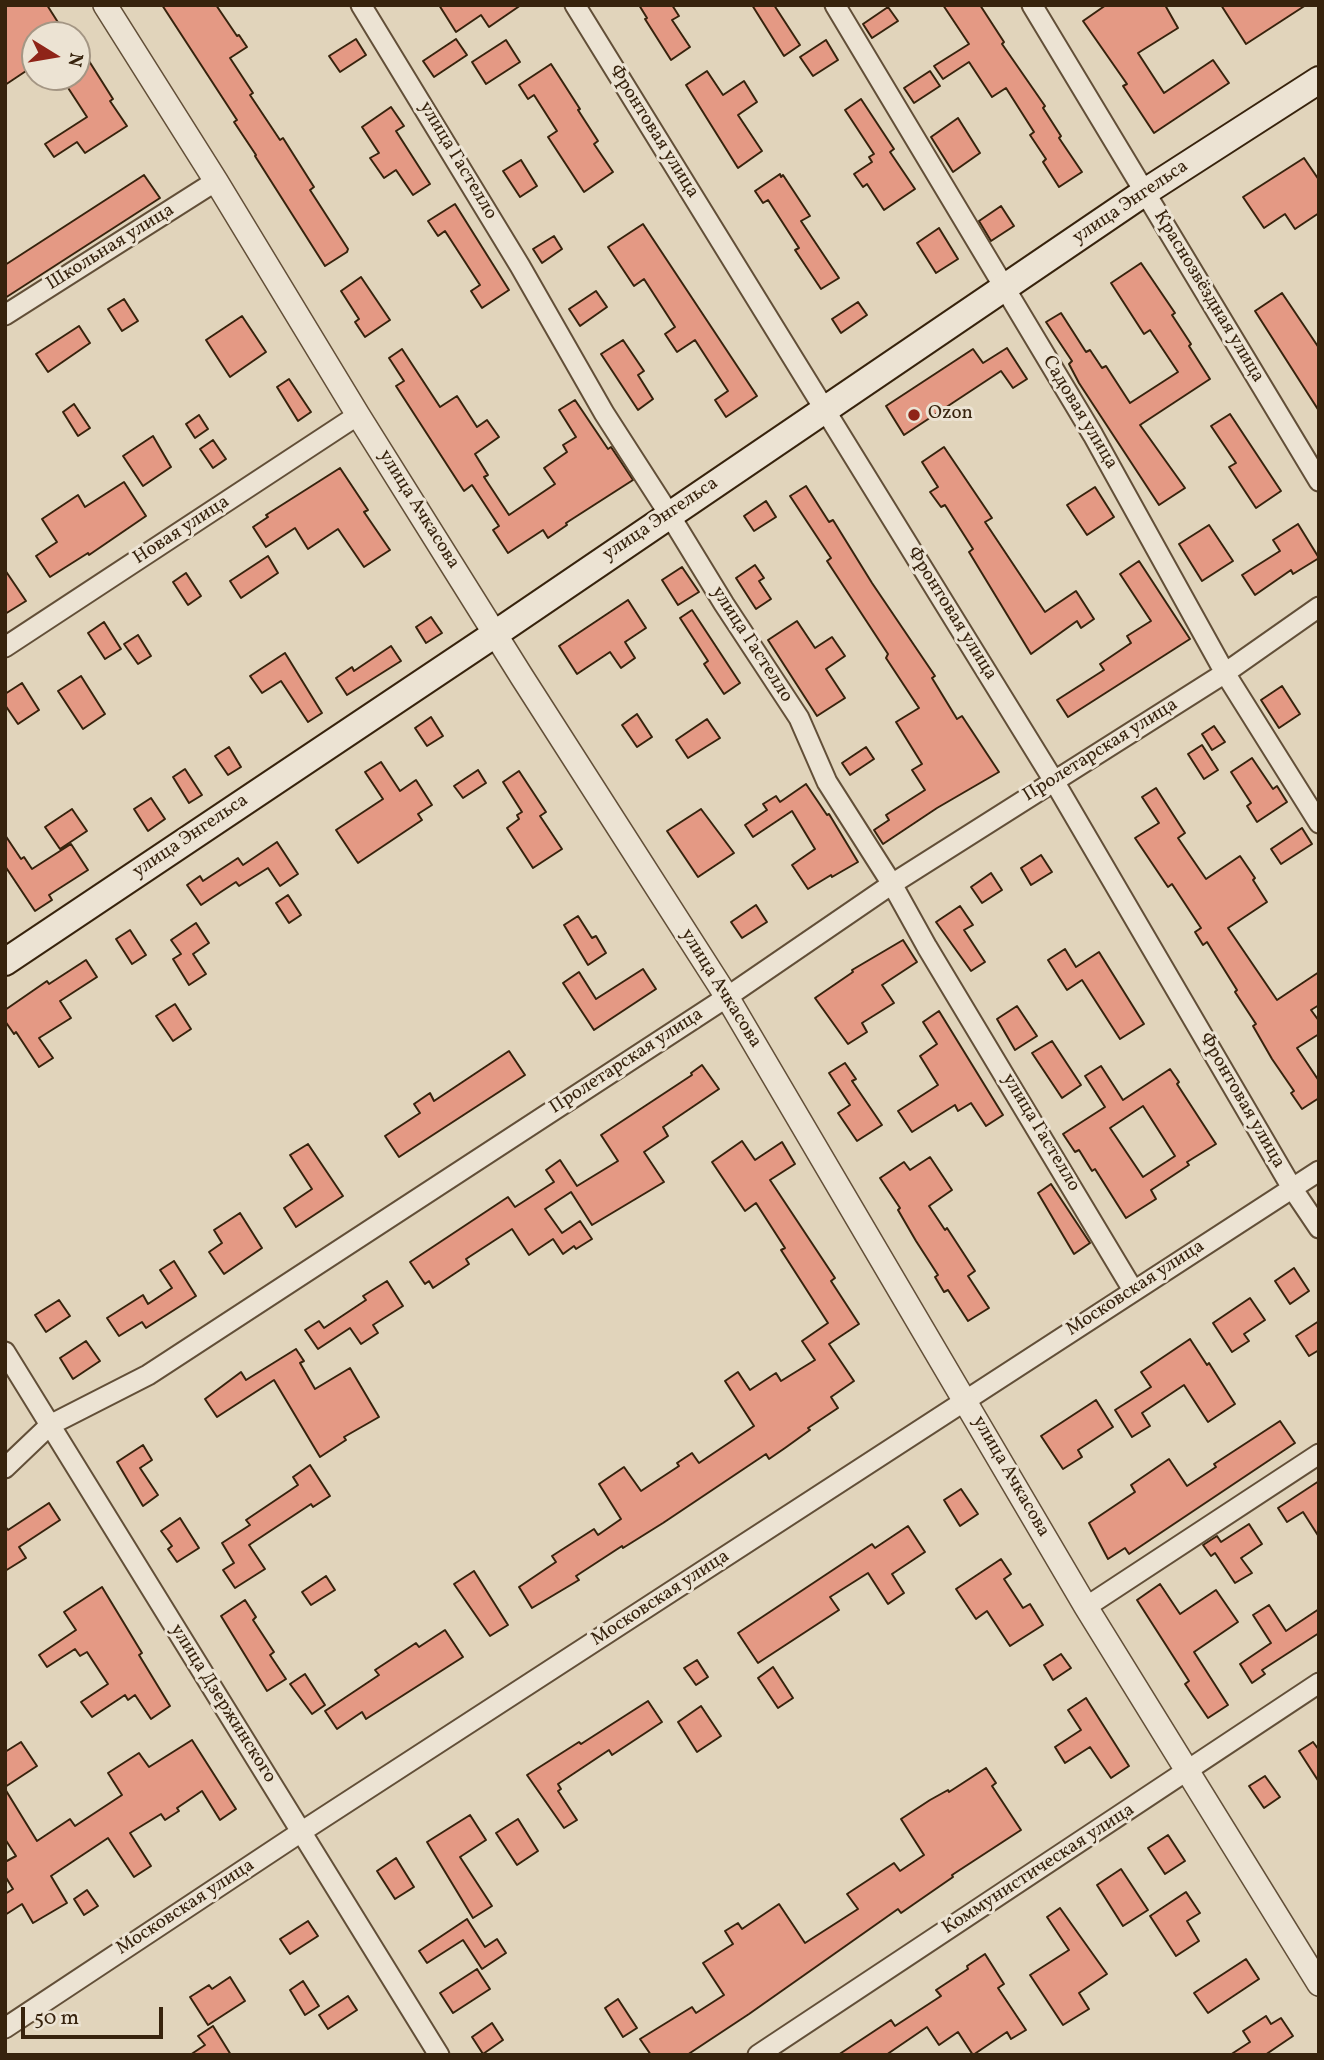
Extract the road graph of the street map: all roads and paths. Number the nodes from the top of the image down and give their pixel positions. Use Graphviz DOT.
graph roads {
  1 [pos="105,5"];
  2 [pos="361,5"];
  3 [pos="575,5"];
  4 [pos="835,5"];
  5 [pos="1032,5"];
  6 [pos="1319,80"];
  7 [pos="216,181"];
  8 [pos="1145,192"];
  9 [pos="1004,288"];
  10 [pos="5,315"];
  11 [pos="825,409"];
  12 [pos="358,415"];
  13 [pos="1319,481"];
  14 [pos="669,514"];
  15 [pos="1319,607"];
  16 [pos="495,634"];
  17 [pos="5,647"];
  18 [pos="1225,673"];
  19 [pos="1054,781"];
  20 [pos="1319,823"];
  21 [pos="892,884"];
  22 [pos="5,962"];
  23 [pos="727,997"];
  24 [pos="1319,1171"];
  25 [pos="1292,1188"];
  26 [pos="1319,1228"];
  27 [pos="1133,1290"];
  28 [pos="5,1352"];
  29 [pos="966,1401"];
  30 [pos="50,1425"];
  31 [pos="1319,1454"];
  32 [pos="5,1468"];
  33 [pos="1086,1607"];
  34 [pos="1319,1683"];
  35 [pos="1187,1772"];
  36 [pos="301,1832"];
  37 [pos="1319,1984"];
  38 [pos="5,2028"];
  39 [pos="439,2055"];
  40 [pos="758,2055"];
  1 -- 7 [label="street, улица Ачкасова"];
  2 -- 14 [label="street, улица Гастелло"];
  3 -- 11 [label="street, Фронтовая улица"];
  4 -- 9 [label="street, Садовая улица"];
  5 -- 8 [label="street, Краснозвёздная улица"];
  6 -- 8 [label="main road, улица Энгельса"];
  7 -- 10 [label="street, Школьная улица"];
  7 -- 12 [label="street, улица Ачкасова"];
  8 -- 9 [label="main road, улица Энгельса"];
  8 -- 13 [label="street, Краснозвёздная улица"];
  9 -- 11 [label="main road, улица Энгельса"];
  9 -- 18 [label="street, Садовая улица"];
  11 -- 14 [label="main road, улица Энгельса"];
  11 -- 19 [label="street, Фронтовая улица"];
  12 -- 16 [label="street, улица Ачкасова"];
  12 -- 17 [label="street, Новая улица"];
  14 -- 16 [label="main road, улица Энгельса"];
  14 -- 21 [label="street, улица Гастелло"];
  15 -- 18 [label="street, Пролетарская улица"];
  16 -- 22 [label="main road, улица Энгельса"];
  16 -- 23 [label="street, улица Ачкасова"];
  18 -- 19 [label="street, Пролетарская улица"];
  18 -- 20 [label="street, Садовая улица"];
  19 -- 21 [label="street, Пролетарская улица"];
  19 -- 25 [label="street, Фронтовая улица"];
  21 -- 23 [label="street, Пролетарская улица"];
  21 -- 27 [label="street, улица Гастелло"];
  23 -- 29 [label="street, улица Ачкасова"];
  23 -- 30 [label="street, Пролетарская улица"];
  24 -- 25 [label="street, Московская улица"];
  25 -- 26 [label="street, Фронтовая улица"];
  25 -- 27 [label="street, Московская улица"];
  27 -- 29 [label="street, Московская улица"];
  28 -- 30 [label="street, улица Дзержинского"];
  29 -- 33 [label="street, улица Ачкасова"];
  29 -- 36 [label="street, Московская улица"];
  30 -- 32 [label="street, Пролетарская улица"];
  30 -- 36 [label="street, улица Дзержинского"];
  31 -- 33 [label="street"];
  33 -- 35 [label="street, улица Ачкасова"];
  34 -- 35 [label="street, Коммунистическая улица"];
  35 -- 37 [label="street, улица Ачкасова"];
  35 -- 40 [label="street, Коммунистическая улица"];
  36 -- 38 [label="street, Московская улица"];
  36 -- 39 [label="street, улица Дзержинского"];
}
